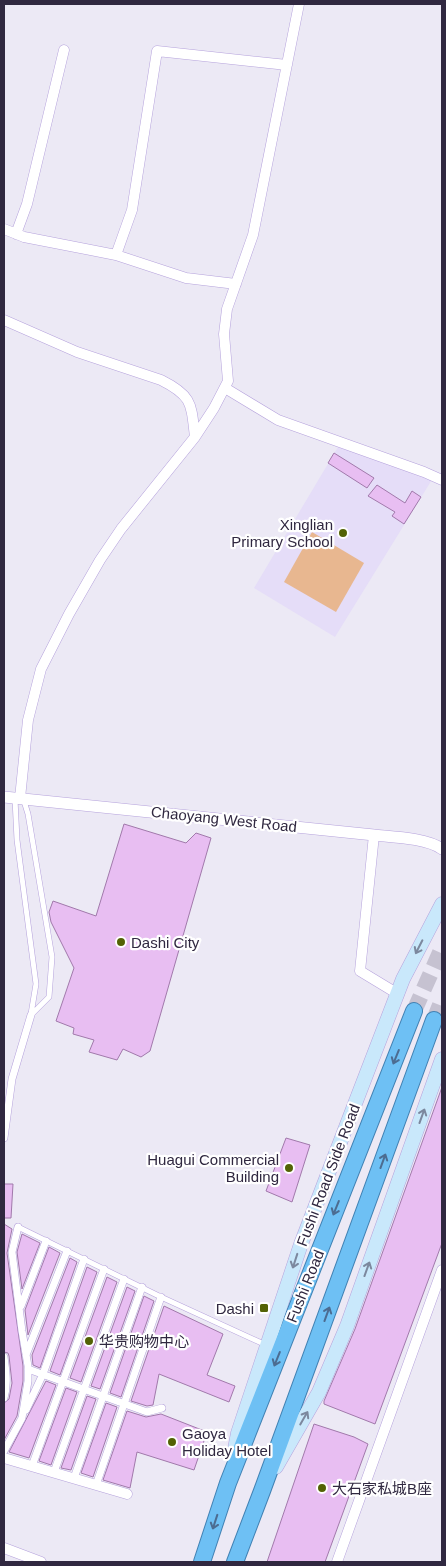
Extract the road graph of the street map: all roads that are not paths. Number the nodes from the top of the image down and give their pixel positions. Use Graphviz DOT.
graph roads {
  1 [pos="299,4"];
  2 [pos="64,50"];
  3 [pos="287,65"];
  4 [pos="4,230"];
  5 [pos="16,234"];
  6 [pos="116,255"];
  7 [pos="236,284"];
  8 [pos="4,320"];
  9 [pos="225,388"];
  10 [pos="195,438"];
  11 [pos="442,480"];
  12 [pos="13,798"];
  13 [pos="374,835"];
  14 [pos="442,849"];
  15 [pos="442,904"];
  16 [pos="398,994"];
  17 [pos="414,1011"];
  18 [pos="31,1015"];
  19 [pos="434,1020"];
  20 [pos="442,1059"];
  21 [pos="4,1138"];
  22 [pos="18,1227"];
  23 [pos="46,1241"];
  24 [pos="67,1251"];
  25 [pos="84,1259"];
  26 [pos="104,1269"];
  27 [pos="442,1270"];
  28 [pos="124,1279"];
  29 [pos="142,1287"];
  30 [pos="161,1297"];
  31 [pos="20,1308"];
  32 [pos="267,1346"];
  33 [pos="26,1355"];
  34 [pos="4,1357"];
  35 [pos="28,1369"];
  36 [pos="43,1374"];
  37 [pos="63,1381"];
  38 [pos="84,1389"];
  39 [pos="103,1396"];
  40 [pos="4,1398"];
  41 [pos="124,1403"];
  42 [pos="162,1408"];
  43 [pos="22,1418"];
  44 [pos="4,1450"];
  45 [pos="4,1458"];
  46 [pos="32,1466"];
  47 [pos="54,1472"];
  48 [pos="74,1478"];
  49 [pos="228,1482"];
  50 [pos="96,1485"];
  51 [pos="262,1491"];
  52 [pos="128,1494"];
  53 [pos="4,1548"];
  54 [pos="41,1562"];
  55 [pos="202,1562"];
  56 [pos="235,1562"];
  57 [pos="337,1562"];
  1 -- 3 [label="street"];
  2 -- 5 [label="street"];
  3 -- 6 [label="street"];
  3 -- 7 [label="street"];
  4 -- 5 [label="street"];
  5 -- 6 [label="street"];
  6 -- 7 [label="street"];
  7 -- 9 [label="street"];
  8 -- 10 [label="street"];
  9 -- 10 [label="street"];
  9 -- 11 [label="street"];
  10 -- 12 [label="street"];
  12 -- 13 [label="street, Chaoyang West Road"];
  12 -- 18 [label="lane"];
  12 -- 18 [label="lane"];
  13 -- 14 [label="street, Chaoyang West Road"];
  13 -- 16 [label="street"];
  15 -- 16 [label="main road, Fushi Road Side Road, one-way"];
  16 -- 32 [label="main road, Fushi Road Side Road, one-way"];
  17 -- 49 [label="highway, Fushi Road, one-way"];
  18 -- 21 [label="street"];
  51 -- 19 [label="highway, Fushi Road, one-way"];
  51 -- 20 [label="main road, one-way"];
  22 -- 23 [label="lane"];
  22 -- 31 [label="street"];
  23 -- 24 [label="lane"];
  23 -- 31 [label="street"];
  24 -- 25 [label="lane"];
  24 -- 33 [label="street"];
  25 -- 26 [label="lane"];
  25 -- 36 [label="street"];
  26 -- 28 [label="lane"];
  26 -- 37 [label="street"];
  27 -- 57 [label="street"];
  28 -- 29 [label="lane"];
  28 -- 38 [label="street"];
  29 -- 30 [label="lane"];
  29 -- 39 [label="street"];
  30 -- 32 [label="lane"];
  30 -- 41 [label="street"];
  31 -- 33 [label="street"];
  32 -- 49 [label="main road, Fushi Road Side Road"];
  33 -- 35 [label="street"];
  34 -- 40 [label="street"];
  35 -- 36 [label="street"];
  35 -- 43 [label="street"];
  36 -- 37 [label="street"];
  36 -- 43 [label="street"];
  37 -- 38 [label="street"];
  37 -- 46 [label="street"];
  38 -- 39 [label="street"];
  38 -- 47 [label="street"];
  39 -- 41 [label="street"];
  39 -- 48 [label="street"];
  41 -- 42 [label="street"];
  41 -- 50 [label="street"];
  43 -- 44 [label="street"];
  45 -- 46 [label="street"];
  46 -- 47 [label="street"];
  47 -- 48 [label="street"];
  48 -- 50 [label="street"];
  49 -- 55 [label="highway, Fushi Road, one-way"];
  50 -- 52 [label="street"];
  51 -- 56 [label="highway, Fushi Road"];
  53 -- 54 [label="street"];
}
